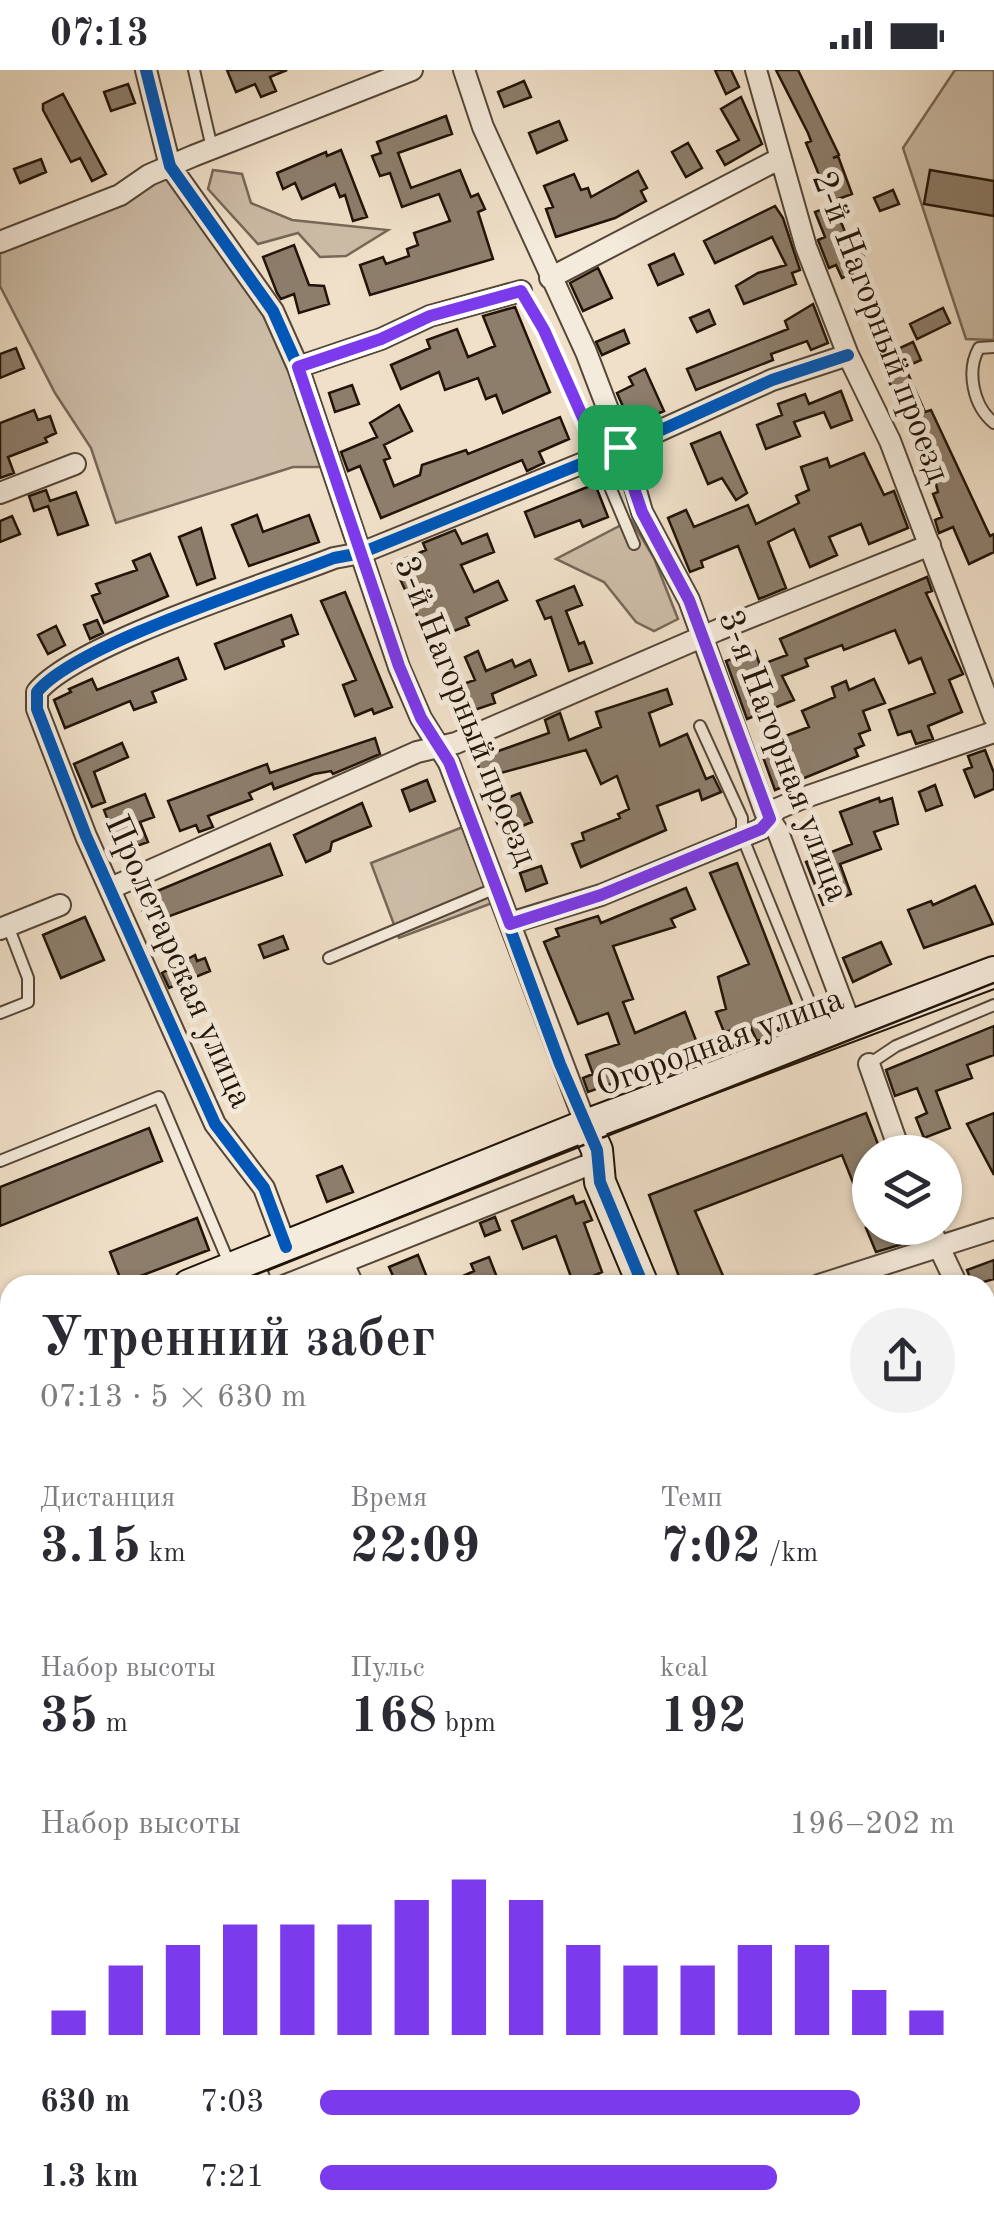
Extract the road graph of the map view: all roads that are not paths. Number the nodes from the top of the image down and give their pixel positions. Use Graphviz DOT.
graph roads {
  1 [pos="146,70"];
  2 [pos="194,70"];
  3 [pos="412,70"];
  4 [pos="464,70"];
  5 [pos="756,70"];
  6 [pos="212,149"];
  7 [pos="780,159"];
  8 [pos="170,166"];
  9 [pos="0,242"];
  10 [pos="550,278"];
  11 [pos="521,291"];
  12 [pos="994,347"];
  13 [pos="848,355"];
  14 [pos="298,367"];
  15 [pos="994,423"];
  16 [pos="620,447"];
  17 [pos="599,454"];
  18 [pos="75,464"];
  19 [pos="0,493"];
  20 [pos="634,544"];
  21 [pos="930,546"];
  22 [pos="360,553"];
  23 [pos="700,638"];
  24 [pos="994,717"];
  25 [pos="700,726"];
  26 [pos="994,732"];
  27 [pos="437,746"];
  28 [pos="770,819"];
  29 [pos="742,836"];
  30 [pos="111,888"];
  31 [pos="496,888"];
  32 [pos="60,905"];
  33 [pos="510,924"];
  34 [pos="4,928"];
  35 [pos="329,958"];
  36 [pos="994,972"];
  37 [pos="994,1005"];
  38 [pos="0,1013"];
  39 [pos="837,1031"];
  40 [pos="870,1064"];
  41 [pos="586,1124"];
  42 [pos="894,1135"];
  43 [pos="0,1162"];
  44 [pos="600,1165"];
  45 [pos="994,1228"];
  46 [pos="962,1233"];
  47 [pos="915,1245"];
  48 [pos="938,1245"];
  49 [pos="286,1246"];
  50 [pos="343,1262"];
  51 [pos="252,1271"];
  52 [pos="311,1275"];
  53 [pos="349,1275"];
  54 [pos="640,1275"];
  55 [pos="843,1275"];
  56 [pos="953,1275"];
  1 -- 8 [label="street, 3-й Нагорный проезд"];
  2 -- 6 [label="lane"];
  3 -- 6 [label="street"];
  4 -- 10 [label="street, 3-я Нагорная улица"];
  5 -- 7 [label="street, 2-й Нагорный проезд"];
  6 -- 8 [label="street"];
  7 -- 10 [label="street"];
  7 -- 13 [label="street, 2-й Нагорный проезд"];
  8 -- 9 [label="street"];
  8 -- 14 [label="street, 3-й Нагорный проезд"];
  10 -- 16 [label="street, 3-я Нагорная улица"];
  11 -- 14 [label="street"];
  11 -- 17 [label="lane"];
  12 -- 15 [label="lane"];
  13 -- 16 [label="street"];
  13 -- 21 [label="street, 2-й Нагорный проезд"];
  14 -- 22 [label="street, 3-й Нагорный проезд"];
  16 -- 17 [label="street"];
  16 -- 23 [label="street, 3-я Нагорная улица"];
  17 -- 20 [label="lane"];
  17 -- 22 [label="street"];
  18 -- 19 [label="street"];
  21 -- 23 [label="street"];
  21 -- 24 [label="street, 2-й Нагорный проезд"];
  22 -- 27 [label="street, 3-й Нагорный проезд"];
  22 -- 30 [label="street, Пролетарская улица"];
  23 -- 27 [label="street"];
  23 -- 28 [label="street, 3-я Нагорная улица"];
  25 -- 29 [label="lane"];
  26 -- 28 [label="street"];
  27 -- 30 [label="street"];
  27 -- 31 [label="street, 3-й Нагорный проезд"];
  28 -- 29 [label="street"];
  28 -- 39 [label="street, 3-я Нагорная улица"];
  29 -- 33 [label="street"];
  29 -- 39 [label="lane"];
  30 -- 49 [label="street, Пролетарская улица"];
  31 -- 33 [label="street, 3-й Нагорный проезд"];
  31 -- 35 [label="lane"];
  32 -- 34 [label="street"];
  33 -- 41 [label="street, 3-й Нагорный проезд"];
  34 -- 38 [label="lane"];
  36 -- 39 [label="street, Огородная улица"];
  37 -- 40 [label="lane"];
  39 -- 41 [label="street, Огородная улица"];
  40 -- 42 [label="street"];
  41 -- 44 [label="street, 3-й Нагорный проезд"];
  41 -- 49 [label="street, Огородная улица"];
  43 -- 51 [label="lane"];
  44 -- 50 [label="street"];
  44 -- 54 [label="street, 3-й Нагорный проезд"];
  45 -- 46 [label="street"];
  47 -- 55 [label="street"];
  48 -- 56 [label="street"];
  49 -- 51 [label="street, Огородная улица"];
  50 -- 52 [label="street"];
  50 -- 53 [label="street"];
}
